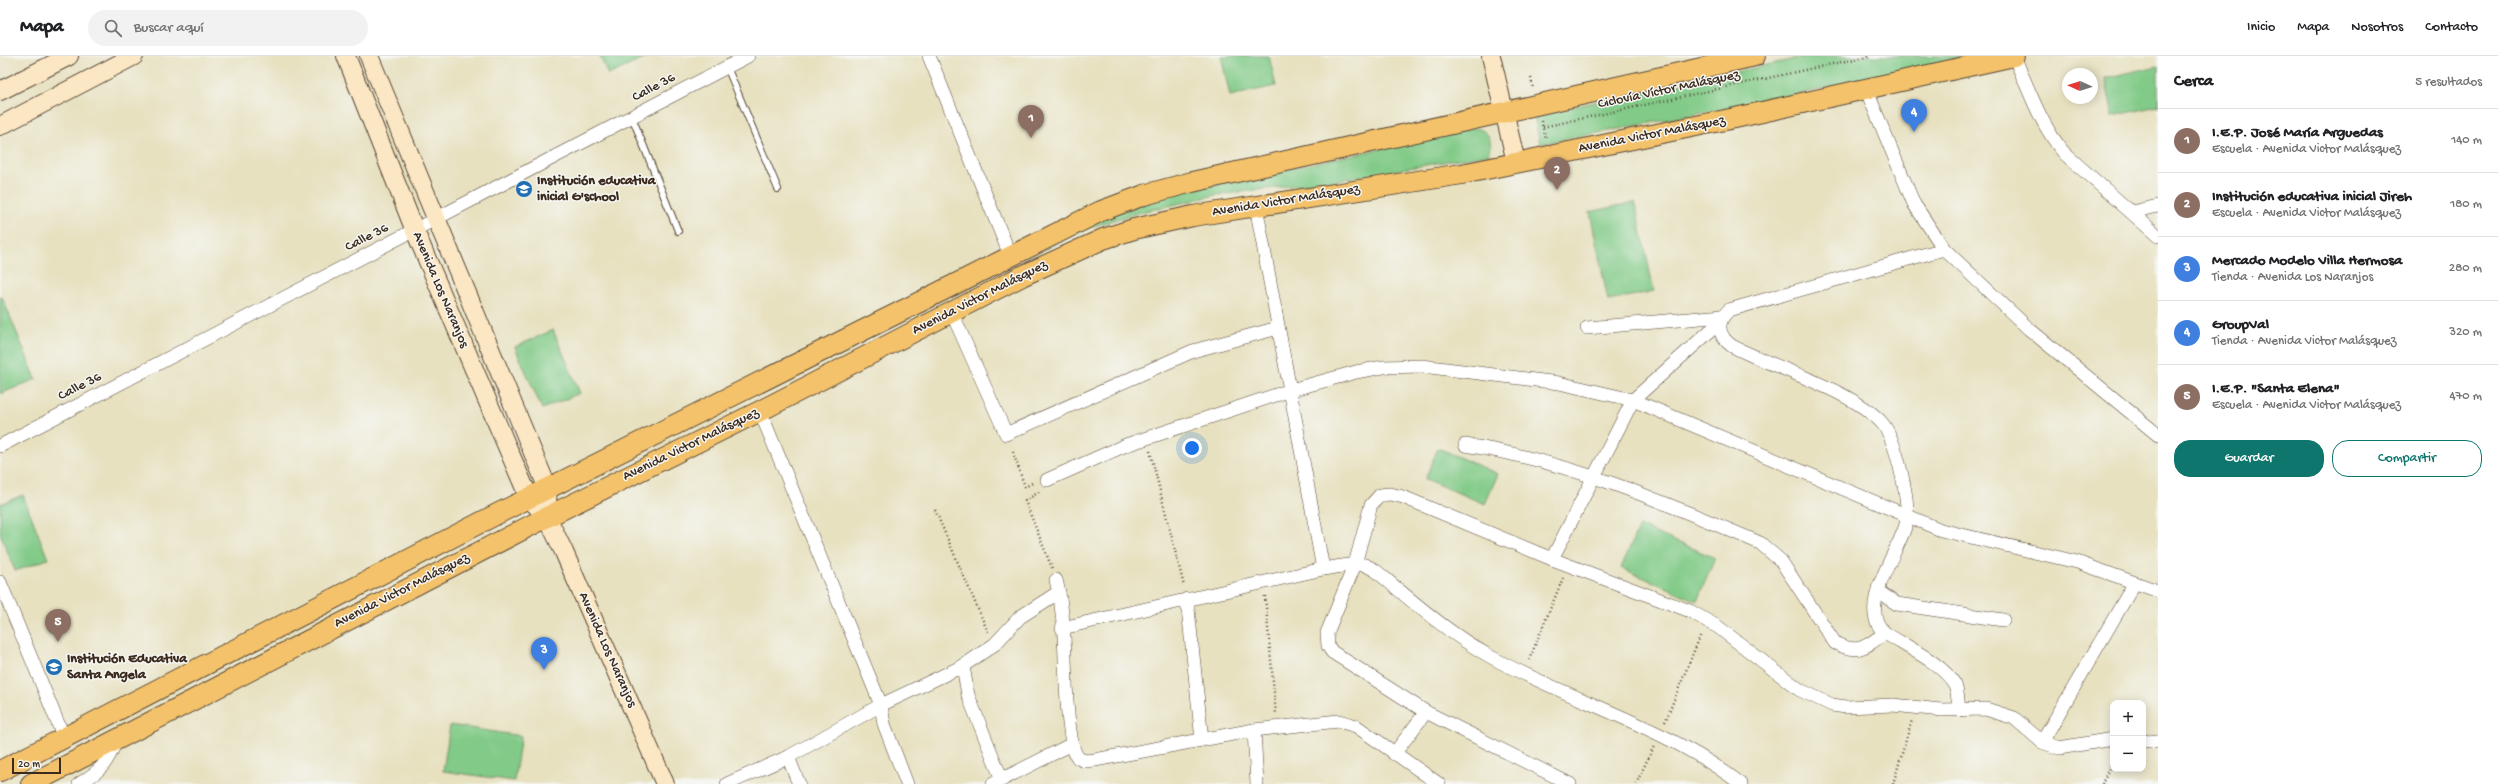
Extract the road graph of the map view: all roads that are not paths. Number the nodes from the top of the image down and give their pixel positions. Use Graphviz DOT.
graph roads {
  1 [pos="69,56"];
  2 [pos="134,56"];
  3 [pos="346,56"];
  4 [pos="369,56"];
  5 [pos="748,56"];
  6 [pos="929,56"];
  7 [pos="1491,56"];
  8 [pos="1755,56"];
  9 [pos="2014,56"];
  10 [pos="727,67"];
  11 [pos="1866,89"];
  12 [pos="0,91"];
  13 [pos="1503,111"];
  14 [pos="632,117"];
  15 [pos="0,126"];
  16 [pos="1516,162"];
  17 [pos="778,189"];
  18 [pos="1256,206"];
  19 [pos="2158,206"];
  20 [pos="2132,212"];
  21 [pos="436,220"];
  22 [pos="415,231"];
  23 [pos="678,231"];
  24 [pos="2158,236"];
  25 [pos="1944,249"];
  26 [pos="1010,255"];
  27 [pos="952,313"];
  28 [pos="1721,319"];
  29 [pos="1278,328"];
  30 [pos="1587,328"];
  31 [pos="1291,390"];
  32 [pos="1633,400"];
  33 [pos="760,411"];
  34 [pos="2158,435"];
  35 [pos="0,446"];
  36 [pos="1465,446"];
  37 [pos="1594,475"];
  38 [pos="1047,480"];
  39 [pos="548,488"];
  40 [pos="529,498"];
  41 [pos="1908,515"];
  42 [pos="547,517"];
  43 [pos="1552,559"];
  44 [pos="1355,564"];
  45 [pos="1323,569"];
  46 [pos="0,582"];
  47 [pos="2134,584"];
  48 [pos="1878,588"];
  49 [pos="2158,591"];
  50 [pos="1187,599"];
  51 [pos="2004,620"];
  52 [pos="1062,628"];
  53 [pos="1885,633"];
  54 [pos="963,666"];
  55 [pos="881,705"];
  56 [pos="1959,710"];
  57 [pos="1426,712"];
  58 [pos="1254,730"];
  59 [pos="64,738"];
  60 [pos="118,738"];
  61 [pos="1202,740"];
  62 [pos="2110,740"];
  63 [pos="2146,740"];
  64 [pos="2042,742"];
  65 [pos="2158,742"];
  66 [pos="1072,744"];
  67 [pos="1394,754"];
  68 [pos="788,757"];
  69 [pos="0,771"];
  70 [pos="998,782"];
  71 [pos="31,784"];
  72 [pos="79,784"];
  73 [pos="665,784"];
  74 [pos="727,784"];
  75 [pos="799,784"];
  76 [pos="907,784"];
  77 [pos="1257,784"];
  78 [pos="1439,784"];
  79 [pos="1570,784"];
  80 [pos="1741,784"];
  1 -- 12 [label="street"];
  2 -- 15 [label="street"];
  3 -- 22 [label="street, Avenida Los Naranjos"];
  4 -- 21 [label="street, Avenida Los Naranjos"];
  5 -- 10 [label="street, Calle 36"];
  6 -- 26 [label="street"];
  7 -- 13 [label="street"];
  8 -- 13 [label="main road, Avenida Victor Malásquez"];
  9 -- 11 [label="main road, Avenida Victor Malásquez"];
  9 -- 20 [label="street"];
  10 -- 14 [label="street, Calle 36"];
  10 -- 17 [label="lane"];
  11 -- 16 [label="main road, Avenida Victor Malásquez"];
  11 -- 25 [label="street"];
  13 -- 16 [label="street"];
  13 -- 26 [label="main road, Avenida Victor Malásquez"];
  14 -- 21 [label="street, Calle 36"];
  14 -- 23 [label="lane"];
  16 -- 18 [label="main road, Avenida Victor Malásquez"];
  18 -- 27 [label="main road, Avenida Victor Malásquez"];
  18 -- 29 [label="street"];
  19 -- 20 [label="street"];
  20 -- 24 [label="street"];
  21 -- 22 [label="street, Calle 36"];
  21 -- 39 [label="street, Avenida Los Naranjos"];
  22 -- 35 [label="street, Calle 36"];
  22 -- 40 [label="street, Avenida Los Naranjos"];
  25 -- 28 [label="street"];
  25 -- 34 [label="street"];
  26 -- 39 [label="main road, Avenida Victor Malásquez"];
  27 -- 29 [label="street"];
  27 -- 33 [label="main road, Avenida Victor Malásquez"];
  28 -- 30 [label="street"];
  28 -- 32 [label="street"];
  28 -- 41 [label="street"];
  29 -- 31 [label="street"];
  31 -- 32 [label="street"];
  31 -- 38 [label="street"];
  31 -- 45 [label="street"];
  32 -- 37 [label="street"];
  32 -- 41 [label="street"];
  33 -- 42 [label="main road, Avenida Victor Malásquez"];
  33 -- 55 [label="street"];
  36 -- 37 [label="street"];
  37 -- 43 [label="street"];
  37 -- 53 [label="street"];
  39 -- 40 [label="main road, Avenida Victor Malásquez"];
  39 -- 42 [label="street, Avenida Los Naranjos"];
  40 -- 42 [label="street, Avenida Los Naranjos"];
  40 -- 59 [label="main road, Avenida Victor Malásquez"];
  41 -- 47 [label="street"];
  41 -- 48 [label="street"];
  42 -- 60 [label="main road, Avenida Victor Malásquez"];
  42 -- 73 [label="street, Avenida Los Naranjos"];
  43 -- 44 [label="street"];
  43 -- 56 [label="street"];
  44 -- 45 [label="street"];
  44 -- 57 [label="street"];
  44 -- 80 [label="street"];
  45 -- 50 [label="street"];
  46 -- 59 [label="street"];
  47 -- 49 [label="street"];
  47 -- 64 [label="street"];
  48 -- 51 [label="street"];
  48 -- 53 [label="street"];
  50 -- 52 [label="street"];
  50 -- 61 [label="street"];
  52 -- 54 [label="street"];
  52 -- 66 [label="street"];
  53 -- 56 [label="street"];
  54 -- 55 [label="street"];
  54 -- 70 [label="street"];
  55 -- 68 [label="street"];
  55 -- 76 [label="street"];
  56 -- 64 [label="street"];
  57 -- 67 [label="street"];
  57 -- 79 [label="street"];
  58 -- 61 [label="street"];
  58 -- 67 [label="street"];
  58 -- 77 [label="street"];
  59 -- 69 [label="main road, Avenida Victor Malásquez"];
  60 -- 71 [label="main road, Avenida Victor Malásquez"];
  60 -- 72 [label="street"];
  61 -- 66 [label="street"];
  62 -- 64 [label="street"];
  63 -- 65 [label="street"];
  66 -- 70 [label="street"];
  67 -- 78 [label="street"];
  68 -- 74 [label="street"];
  68 -- 75 [label="street"];
}
